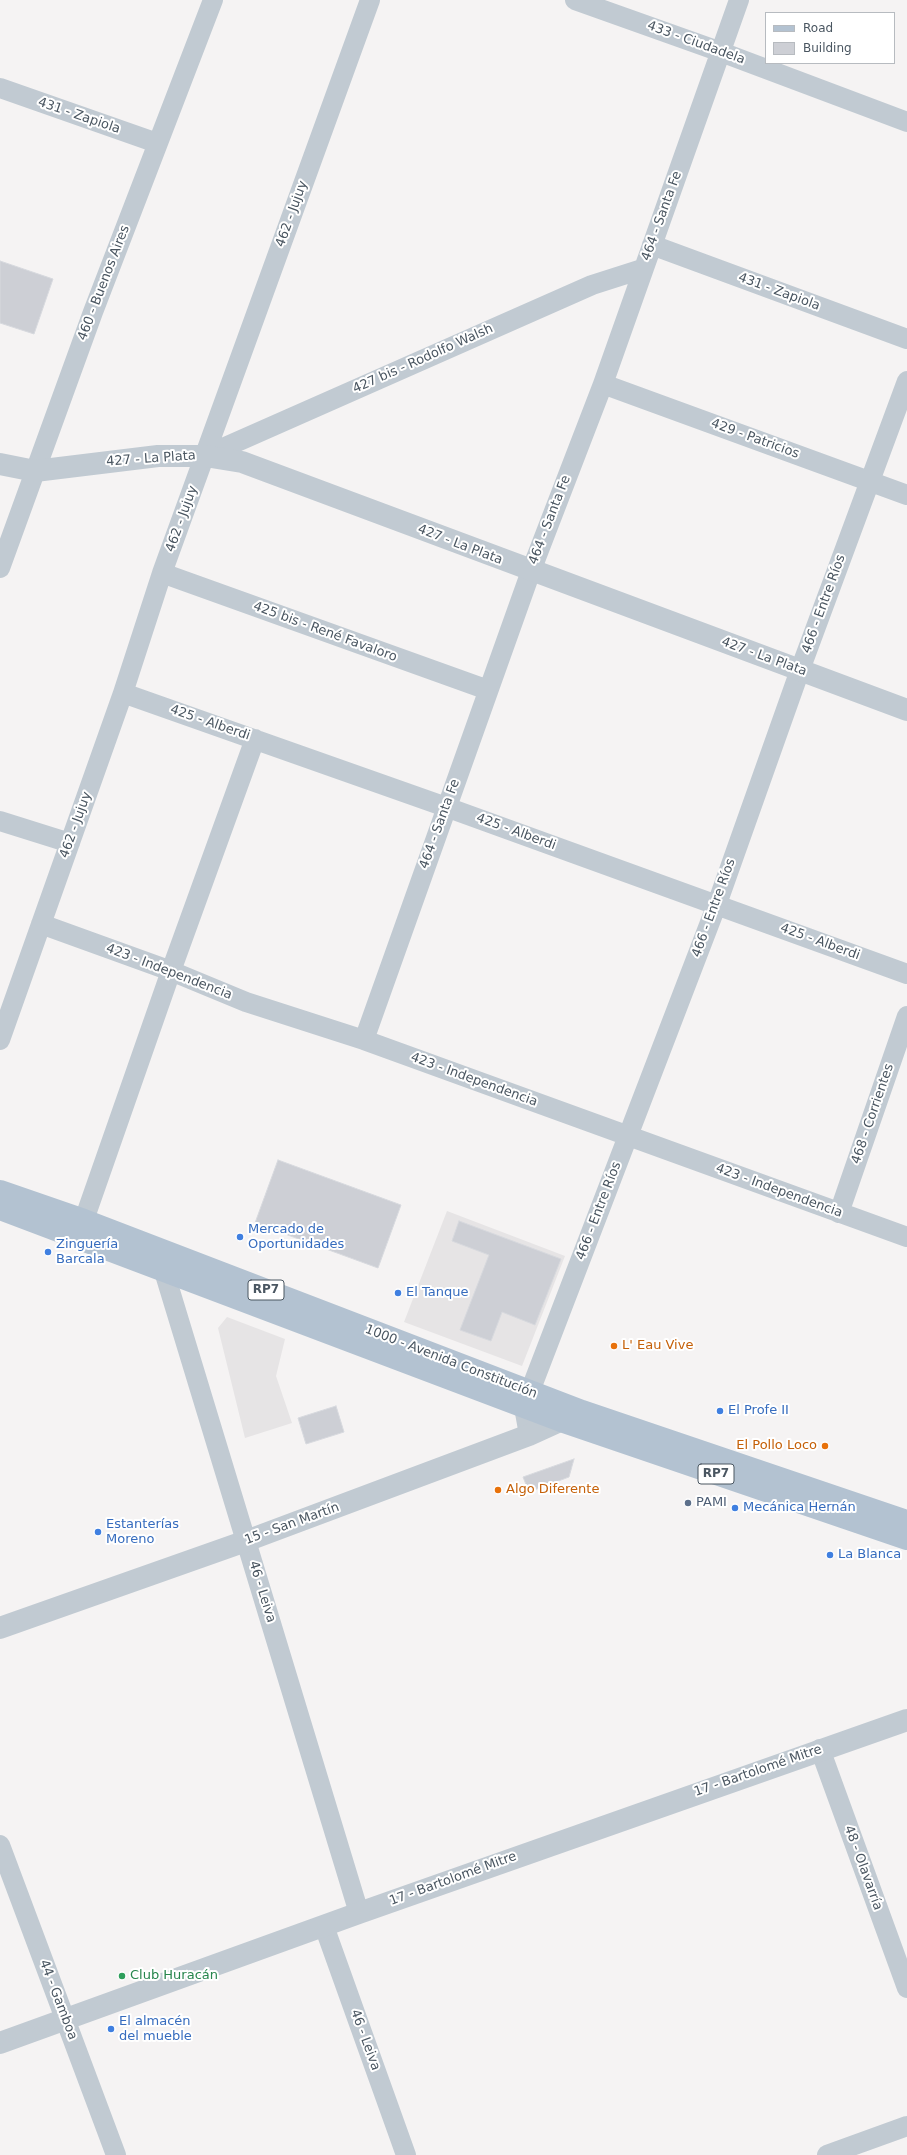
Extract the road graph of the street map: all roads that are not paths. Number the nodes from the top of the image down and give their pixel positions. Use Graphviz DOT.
graph roads {
  1 [pos="212,0"];
  2 [pos="370,0"];
  3 [pos="575,0"];
  4 [pos="739,0"];
  5 [pos="721,52"];
  6 [pos="0,88"];
  7 [pos="907,122"];
  8 [pos="157,143"];
  9 [pos="652,245"];
  10 [pos="642,269"];
  11 [pos="907,339"];
  12 [pos="907,380"];
  13 [pos="603,384"];
  14 [pos="205,456"];
  15 [pos="0,464"];
  16 [pos="35,471"];
  17 [pos="870,480"];
  18 [pos="907,495"];
  19 [pos="0,568"];
  20 [pos="531,571"];
  21 [pos="162,573"];
  22 [pos="800,670"];
  23 [pos="488,690"];
  24 [pos="123,692"];
  25 [pos="907,710"];
  26 [pos="255,739"];
  27 [pos="446,807"];
  28 [pos="0,821"];
  29 [pos="70,844"];
  30 [pos="716,904"];
  31 [pos="41,924"];
  32 [pos="170,971"];
  33 [pos="907,974"];
  34 [pos="907,1016"];
  35 [pos="0,1040"];
  36 [pos="364,1040"];
  37 [pos="627,1136"];
  38 [pos="0,1191"];
  39 [pos="0,1209"];
  40 [pos="839,1213"];
  41 [pos="84,1220"];
  42 [pos="907,1237"];
  43 [pos="156,1248"];
  44 [pos="164,1271"];
  45 [pos="527,1400"];
  46 [pos="582,1412"];
  47 [pos="561,1421"];
  48 [pos="529,1435"];
  49 [pos="907,1521"];
  50 [pos="907,1539"];
  51 [pos="246,1541"];
  52 [pos="0,1628"];
  53 [pos="907,1720"];
  54 [pos="820,1749"];
  55 [pos="0,1845"];
  56 [pos="359,1912"];
  57 [pos="324,1926"];
  58 [pos="907,1988"];
  59 [pos="65,2018"];
  60 [pos="0,2043"];
  61 [pos="907,2126"];
  62 [pos="116,2155"];
  63 [pos="406,2155"];
  64 [pos="827,2155"];
  1 -- 8 [label="street, 460 - Buenos Aires"];
  2 -- 14 [label="street, 462 - Jujuy"];
  3 -- 5 [label="street, 433 - Ciudadela"];
  4 -- 5 [label="street, 464 - Santa Fe"];
  5 -- 7 [label="street, 433 - Ciudadela"];
  5 -- 9 [label="street, 464 - Santa Fe"];
  6 -- 8 [label="street, 431 - Zapiola"];
  8 -- 16 [label="street, 460 - Buenos Aires"];
  9 -- 10 [label="street, 464 - Santa Fe"];
  9 -- 11 [label="street, 431 - Zapiola"];
  10 -- 13 [label="street, 464 - Santa Fe"];
  10 -- 14 [label="street, 427 bis - Rodolfo Walsh"];
  12 -- 17 [label="street, 466 - Entre Ríos"];
  13 -- 17 [label="street, 429 - Patricios"];
  13 -- 20 [label="street, 464 - Santa Fe"];
  14 -- 16 [label="street, 427 - La Plata"];
  14 -- 20 [label="street, 427 - La Plata"];
  14 -- 21 [label="street, 462 - Jujuy"];
  15 -- 16 [label="street, 427 - La Plata"];
  16 -- 19 [label="street, 460 - Buenos Aires"];
  17 -- 18 [label="street, 429 - Patricios"];
  17 -- 22 [label="street, 466 - Entre Ríos"];
  20 -- 22 [label="street, 427 - La Plata"];
  20 -- 23 [label="street, 464 - Santa Fe"];
  21 -- 23 [label="street, 425 bis - René Favaloro"];
  21 -- 24 [label="street, 462 - Jujuy"];
  22 -- 25 [label="street, 427 - La Plata"];
  22 -- 30 [label="street, 466 - Entre Ríos"];
  23 -- 27 [label="street, 464 - Santa Fe"];
  24 -- 26 [label="street, 425 - Alberdi"];
  24 -- 29 [label="street, 462 - Jujuy"];
  26 -- 27 [label="street, 425 - Alberdi"];
  26 -- 32 [label="street"];
  27 -- 30 [label="street, 425 - Alberdi"];
  27 -- 36 [label="street, 464 - Santa Fe"];
  28 -- 29 [label="street"];
  29 -- 31 [label="street, 462 - Jujuy"];
  30 -- 33 [label="street, 425 - Alberdi"];
  30 -- 37 [label="street, 466 - Entre Ríos"];
  31 -- 32 [label="street, 423 - Independencia"];
  31 -- 35 [label="street, 462 - Jujuy"];
  32 -- 36 [label="street, 423 - Independencia"];
  32 -- 41 [label="street"];
  34 -- 40 [label="street, 468 - Corrientes"];
  36 -- 37 [label="street, 423 - Independencia"];
  37 -- 40 [label="street, 423 - Independencia"];
  37 -- 45 [label="street, 466 - Entre Ríos"];
  38 -- 41 [label="main road, 1000 - Avenida Constitución / RP7"];
  39 -- 44 [label="main road, 1000 - Avenida Constitución / RP7"];
  40 -- 42 [label="street, 423 - Independencia"];
  41 -- 43 [label="main road, 1000 - Avenida Constitución / RP7"];
  43 -- 44 [label="street, 46 - Leiva"];
  43 -- 45 [label="main road, 1000 - Avenida Constitución / RP7"];
  44 -- 45 [label="main road, 1000 - Avenida Constitución / RP7"];
  44 -- 51 [label="street, 46 - Leiva"];
  45 -- 46 [label="main road, 1000 - Avenida Constitución / RP7"];
  45 -- 47 [label="main road, 1000 - Avenida Constitución / RP7"];
  45 -- 48 [label="street"];
  46 -- 47 [label="street, 15 - San Martín"];
  46 -- 49 [label="main road, 1000 - Avenida Constitución / RP7"];
  47 -- 48 [label="street, 15 - San Martín"];
  47 -- 50 [label="main road, 1000 - Avenida Constitución / RP7"];
  48 -- 51 [label="street, 15 - San Martín"];
  51 -- 52 [label="street, 15 - San Martín"];
  51 -- 56 [label="street, 46 - Leiva"];
  53 -- 54 [label="street, 17 - Bartolomé Mitre"];
  54 -- 56 [label="street, 17 - Bartolomé Mitre"];
  54 -- 58 [label="street, 48 - Olavarría"];
  55 -- 59 [label="street, 44 - Gamboa"];
  56 -- 57 [label="street, 17 - Bartolomé Mitre"];
  57 -- 59 [label="street, 17 - Bartolomé Mitre"];
  57 -- 63 [label="street, 46 - Leiva"];
  59 -- 60 [label="street, 17 - Bartolomé Mitre"];
  59 -- 62 [label="street, 44 - Gamboa"];
  61 -- 64 [label="street"];
}
